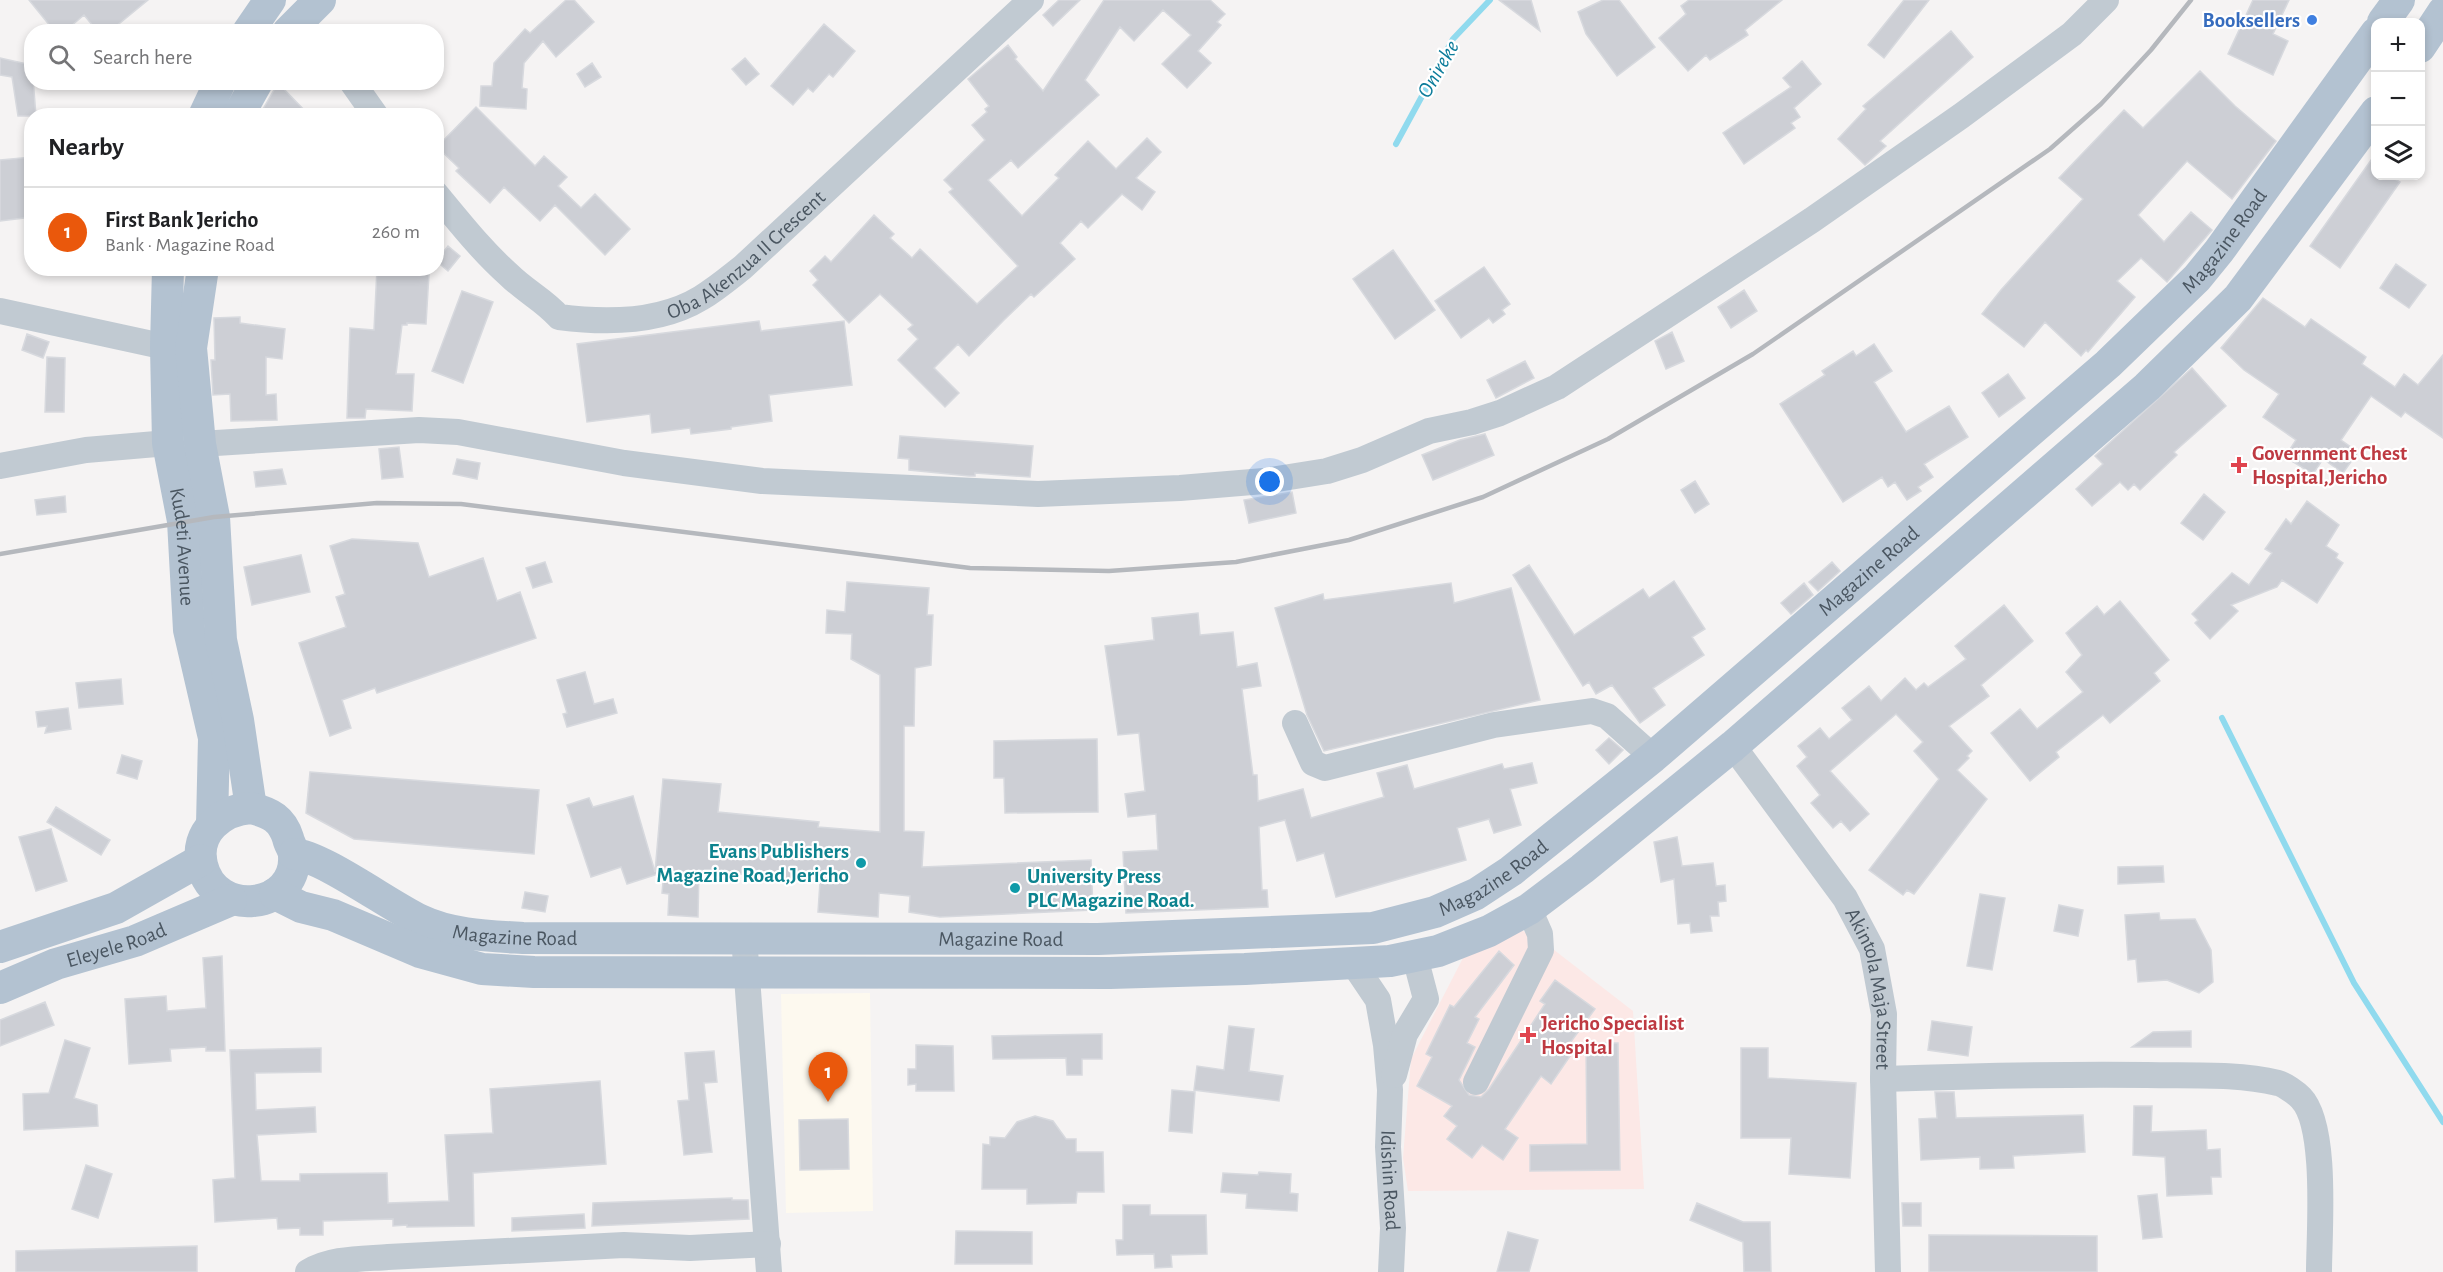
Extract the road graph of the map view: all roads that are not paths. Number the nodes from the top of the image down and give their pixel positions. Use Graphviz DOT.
graph roads {
  1 [pos="270,0"];
  2 [pos="320,0"];
  3 [pos="1031,0"];
  4 [pos="2106,0"];
  5 [pos="2399,0"];
  6 [pos="2443,12"];
  7 [pos="2386,18"];
  8 [pos="254,24"];
  9 [pos="298,24"];
  10 [pos="2371,40"];
  11 [pos="2425,41"];
  12 [pos="216,90"];
  13 [pos="253,90"];
  14 [pos="358,90"];
  15 [pos="208,108"];
  16 [pos="242,108"];
  17 [pos="370,108"];
  18 [pos="2371,119"];
  19 [pos="444,204"];
  20 [pos="168,276"];
  21 [pos="202,276"];
  22 [pos="0,311"];
  23 [pos="166,347"];
  24 [pos="168,443"];
  25 [pos="200,444"];
  26 [pos="0,466"];
  27 [pos="1951,502"];
  28 [pos="1974,535"];
  29 [pos="1295,723"];
  30 [pos="1733,746"];
  31 [pos="1653,758"];
  32 [pos="252,808"];
  33 [pos="212,824"];
  34 [pos="294,854"];
  35 [pos="201,860"];
  36 [pos="275,894"];
  37 [pos="231,900"];
  38 [pos="1528,909"];
  39 [pos="744,937"];
  40 [pos="0,947"];
  41 [pos="1415,957"];
  42 [pos="1353,963"];
  43 [pos="746,973"];
  44 [pos="0,988"];
  45 [pos="1883,1079"];
  46 [pos="1476,1082"];
  47 [pos="1390,1090"];
  48 [pos="768,1244"];
  49 [pos="308,1272"];
  50 [pos="769,1272"];
  51 [pos="1390,1272"];
  52 [pos="1888,1272"];
  53 [pos="2319,1272"];
  1 -- 8 [label="main road"];
  2 -- 9 [label="main road"];
  3 -- 19 [label="street, Oba Akenzua II Crescent"];
  4 -- 25 [label="street"];
  5 -- 7 [label="main road"];
  6 -- 11 [label="main road"];
  10 -- 27 [label="main road, Magazine Road"];
  12 -- 15 [label="main road"];
  13 -- 16 [label="main road"];
  14 -- 17 [label="street"];
  18 -- 28 [label="main road, Magazine Road"];
  20 -- 23 [label="main road, Kudeti Avenue"];
  21 -- 25 [label="main road"];
  22 -- 23 [label="street"];
  23 -- 24 [label="main road, Kudeti Avenue"];
  24 -- 26 [label="street"];
  24 -- 33 [label="main road, Kudeti Avenue"];
  25 -- 32 [label="main road"];
  27 -- 28 [label="main road"];
  27 -- 31 [label="main road, Magazine Road"];
  28 -- 30 [label="main road, Magazine Road"];
  29 -- 31 [label="street"];
  30 -- 38 [label="main road, Magazine Road"];
  30 -- 45 [label="street, Akintola Maja Street"];
  31 -- 39 [label="main road, Magazine Road"];
  32 -- 33 [label="main road"];
  32 -- 34 [label="main road"];
  33 -- 35 [label="main road"];
  34 -- 36 [label="main road"];
  34 -- 39 [label="main road, Magazine Road"];
  35 -- 37 [label="main road"];
  35 -- 40 [label="main road, Eleyele Road"];
  36 -- 37 [label="main road"];
  36 -- 43 [label="main road, Magazine Road"];
  37 -- 44 [label="main road, Eleyele Road"];
  38 -- 41 [label="main road, Magazine Road"];
  38 -- 46 [label="street"];
  39 -- 43 [label="street"];
  41 -- 42 [label="main road, Magazine Road"];
  41 -- 47 [label="street"];
  42 -- 43 [label="main road, Magazine Road"];
  42 -- 47 [label="street"];
  43 -- 48 [label="street"];
  45 -- 52 [label="street, Akintola Maja Street"];
  45 -- 53 [label="street"];
  47 -- 51 [label="street, Idishin Road"];
  48 -- 49 [label="street"];
  48 -- 50 [label="street"];
}
